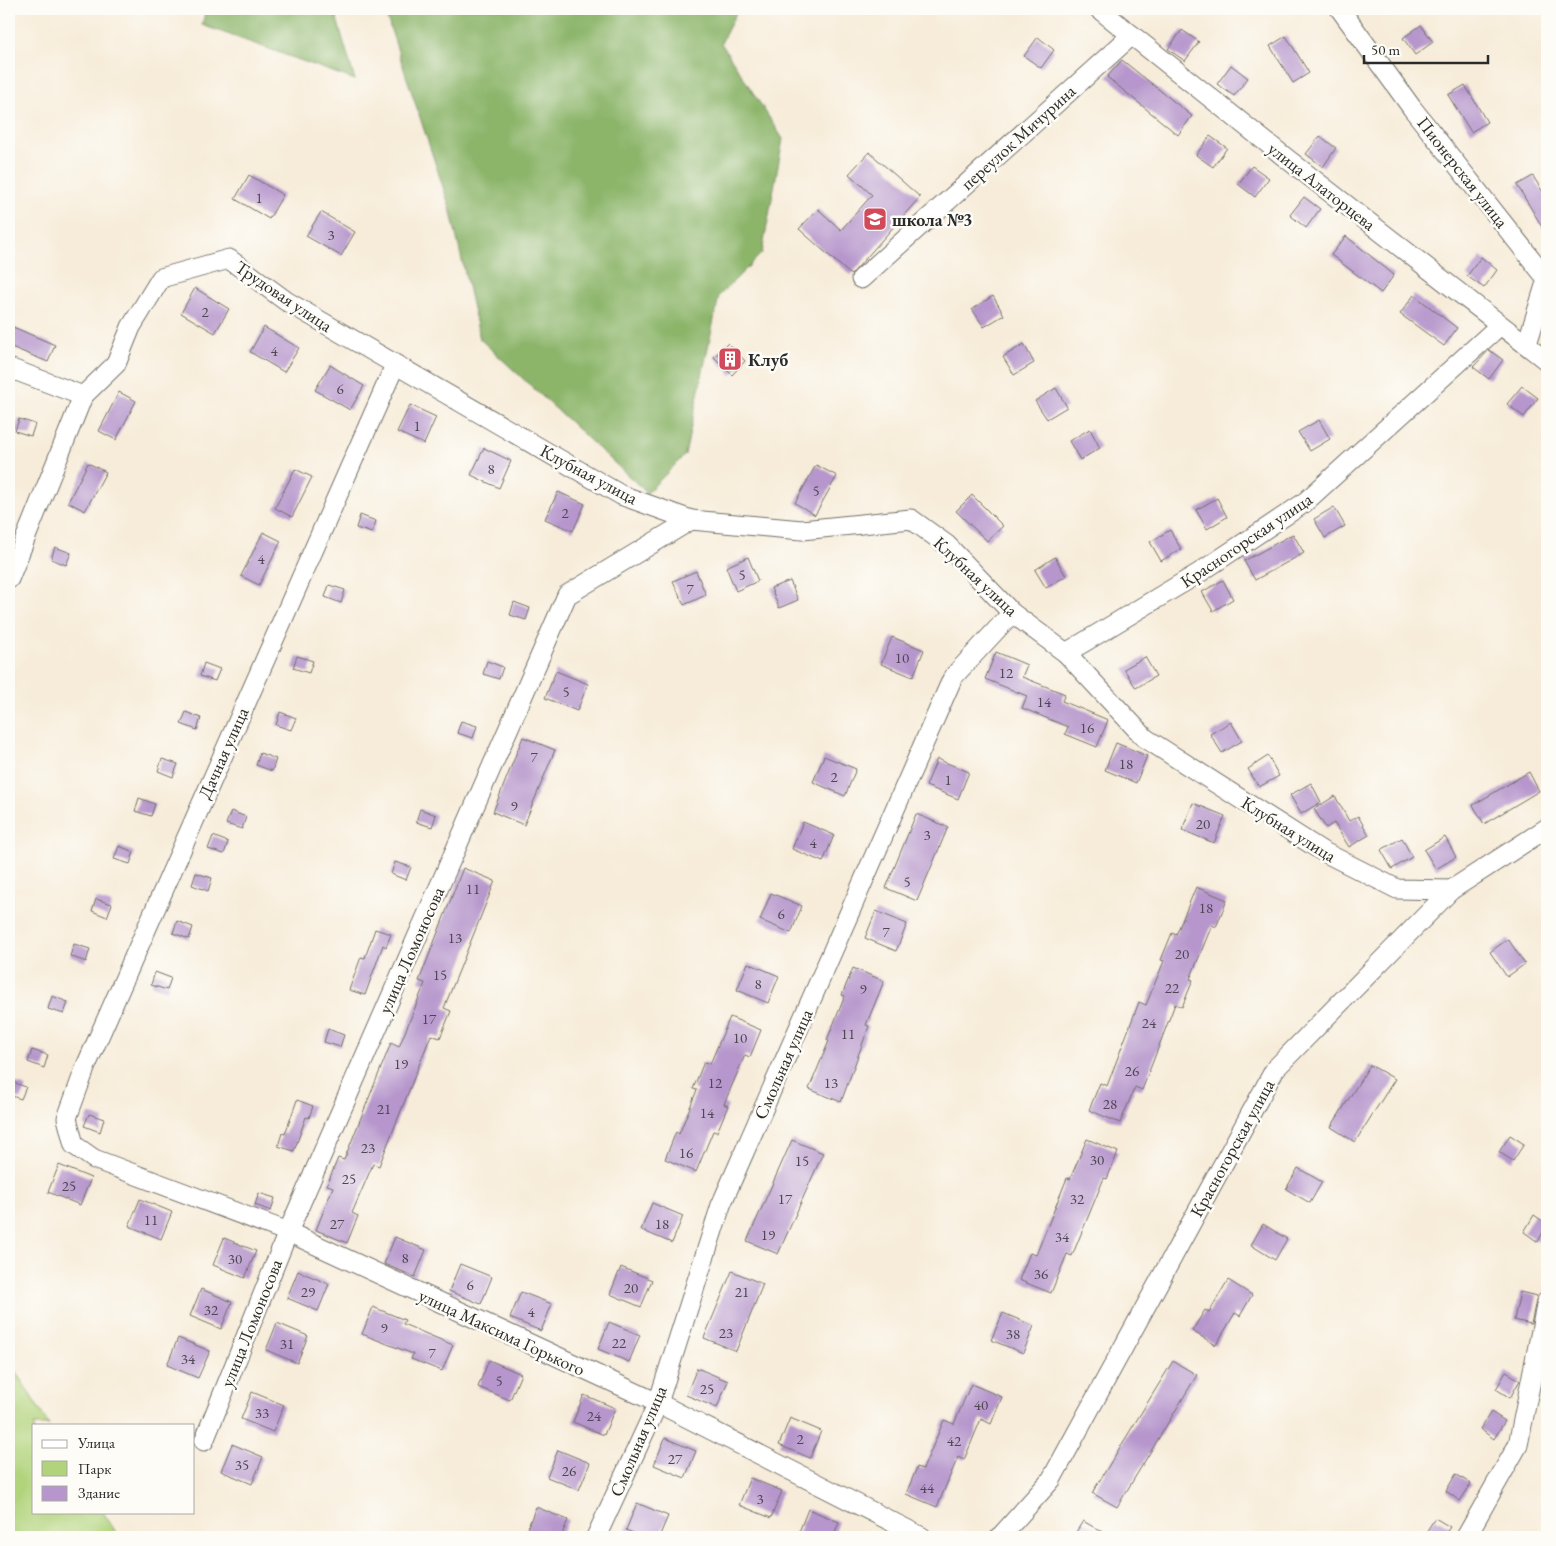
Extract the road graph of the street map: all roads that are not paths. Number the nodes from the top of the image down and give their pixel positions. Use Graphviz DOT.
graph roads {
  1 [pos="1099,9"];
  2 [pos="1340,9"];
  3 [pos="1132,35"];
  4 [pos="861,279"];
  5 [pos="1499,326"];
  6 [pos="1527,344"];
  7 [pos="1547,360"];
  8 [pos="395,365"];
  9 [pos="9,368"];
  10 [pos="83,396"];
  11 [pos="691,520"];
  12 [pos="9,579"];
  13 [pos="1012,613"];
  14 [pos="1066,653"];
  15 [pos="1547,828"];
  16 [pos="1451,890"];
  17 [pos="74,1145"];
  18 [pos="288,1232"];
  19 [pos="1547,1301"];
  20 [pos="658,1403"];
  21 [pos="204,1441"];
  22 [pos="596,1537"];
  23 [pos="922,1537"];
  24 [pos="1000,1537"];
  25 [pos="1466,1537"];
  1 -- 3 [label="street, улица Алаторцева"];
  2 -- 6 [label="street, Пионерская улица"];
  3 -- 4 [label="street, переулок Мичурина"];
  3 -- 5 [label="street, улица Алаторцева"];
  5 -- 6 [label="street, улица Алаторцева"];
  5 -- 14 [label="street, Красногорская улица"];
  6 -- 7 [label="street, улица Алаторцева"];
  8 -- 10 [label="street, Трудовая улица"];
  8 -- 11 [label="street, Клубная улица"];
  8 -- 17 [label="street, Дачная улица"];
  9 -- 10 [label="street"];
  10 -- 12 [label="street, Трудовая улица"];
  11 -- 13 [label="street, Клубная улица"];
  11 -- 18 [label="street, улица Ломоносова"];
  13 -- 14 [label="street, Клубная улица"];
  13 -- 20 [label="street, Смольная улица"];
  14 -- 16 [label="street, Клубная улица"];
  15 -- 16 [label="street, Красногорская улица"];
  16 -- 24 [label="street, Красногорская улица"];
  17 -- 18 [label="street, улица Максима Горького"];
  18 -- 20 [label="street, улица Максима Горького"];
  18 -- 21 [label="street, улица Ломоносова"];
  19 -- 25 [label="street"];
  20 -- 22 [label="street, Смольная улица"];
  20 -- 23 [label="street, улица Максима Горького"];
}
